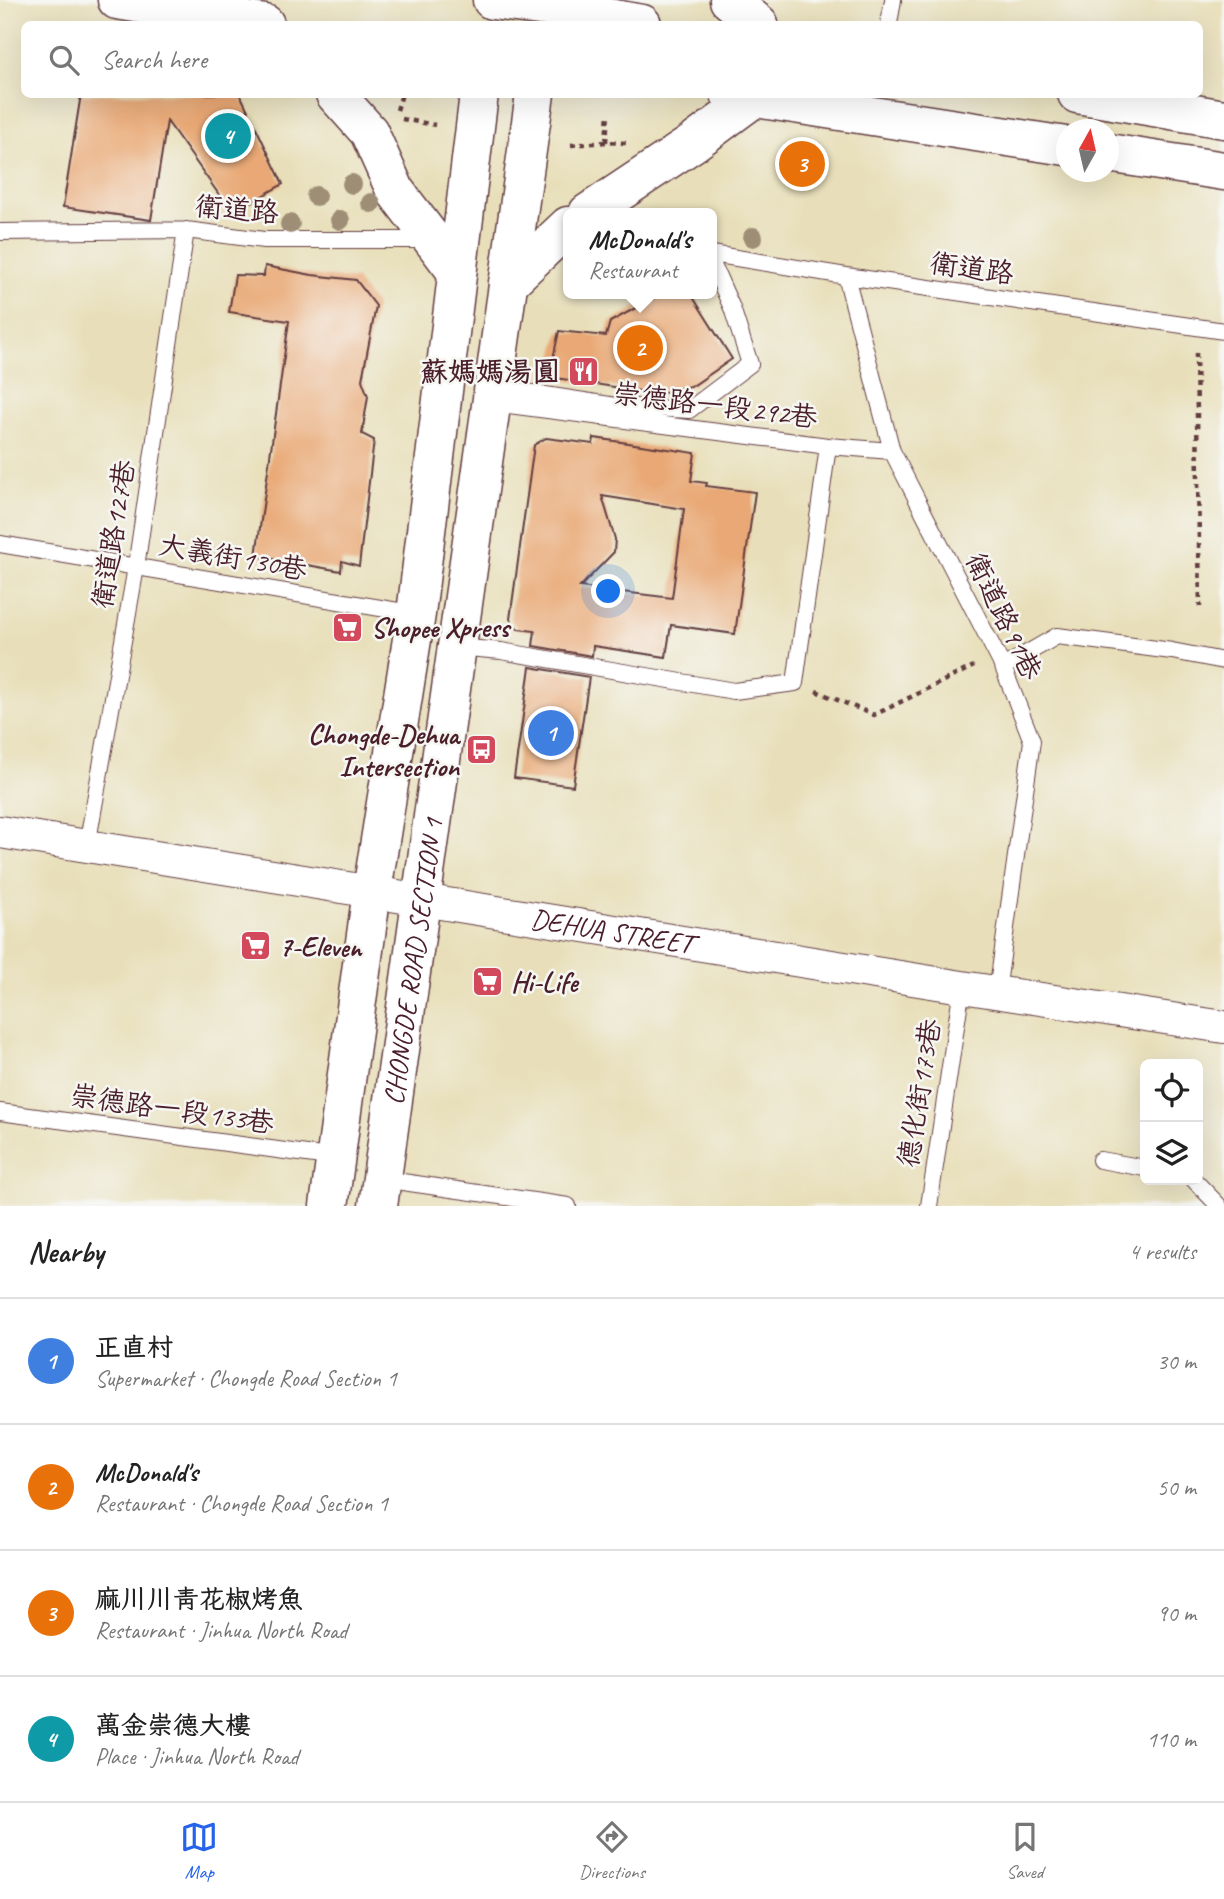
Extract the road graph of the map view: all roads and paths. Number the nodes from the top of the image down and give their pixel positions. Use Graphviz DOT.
graph roads {
  1 [pos="117,0"];
  2 [pos="491,0"];
  3 [pos="729,0"];
  4 [pos="893,0"];
  5 [pos="547,10"];
  6 [pos="240,21"];
  7 [pos="488,21"];
  8 [pos="622,21"];
  9 [pos="755,21"];
  10 [pos="890,21"];
  11 [pos="339,98"];
  12 [pos="401,98"];
  13 [pos="479,98"];
  14 [pos="534,98"];
  15 [pos="740,98"];
  16 [pos="755,98"];
  17 [pos="1101,98"];
  18 [pos="608,113"];
  19 [pos="1224,119"];
  20 [pos="435,125"];
  21 [pos="606,142"];
  22 [pos="637,144"];
  23 [pos="1056,144"];
  24 [pos="571,145"];
  25 [pos="1119,155"];
  26 [pos="1224,171"];
  27 [pos="596,208"];
  28 [pos="186,230"];
  29 [pos="563,231"];
  30 [pos="0,232"];
  31 [pos="717,255"];
  32 [pos="457,272"];
  33 [pos="717,274"];
  34 [pos="846,276"];
  35 [pos="508,284"];
  36 [pos="1195,328"];
  37 [pos="1224,331"];
  38 [pos="492,395"];
  39 [pos="828,446"];
  40 [pos="892,451"];
  41 [pos="0,544"];
  42 [pos="136,567"];
  43 [pos="1200,607"];
  44 [pos="416,614"];
  45 [pos="457,647"];
  46 [pos="1000,661"];
  47 [pos="1224,661"];
  48 [pos="794,684"];
  49 [pos="0,832"];
  50 [pos="87,846"];
  51 [pos="372,891"];
  52 [pos="422,901"];
  53 [pos="962,987"];
  54 [pos="997,992"];
  55 [pos="1224,1027"];
  56 [pos="0,1112"];
  57 [pos="336,1158"];
  58 [pos="1100,1160"];
  59 [pos="1140,1167"];
  60 [pos="1199,1185"];
  61 [pos="380,1192"];
  62 [pos="329,1206"];
  63 [pos="568,1206"];
  64 [pos="929,1206"];
  65 [pos="1219,1206"];
  1 -- 6 [label="main road"];
  2 -- 5 [label="main road"];
  2 -- 7 [label="main road"];
  3 -- 9 [label="main road"];
  4 -- 10 [label="lane"];
  5 -- 8 [label="main road"];
  11 -- 32 [label="main road"];
  12 -- 20 [label="path"];
  13 -- 32 [label="main road, CHONGDE ROAD SECTION 1"];
  14 -- 35 [label="main road, CHONGDE ROAD SECTION 1"];
  15 -- 27 [label="main road"];
  16 -- 23 [label="main road"];
  17 -- 19 [label="main road"];
  18 -- 21 [label="path"];
  21 -- 22 [label="path"];
  21 -- 24 [label="path"];
  25 -- 26 [label="main road"];
  28 -- 30 [label="lane, 衛道路"];
  28 -- 32 [label="lane, 衛道路"];
  28 -- 42 [label="lane, 衛道路127巷"];
  29 -- 35 [label="main road"];
  31 -- 34 [label="lane, 衛道路"];
  32 -- 44 [label="main road, CHONGDE ROAD SECTION 1"];
  33 -- 38 [label="lane"];
  34 -- 36 [label="lane, 衛道路"];
  34 -- 40 [label="lane, 衛道路91巷"];
  35 -- 38 [label="main road, CHONGDE ROAD SECTION 1"];
  36 -- 37 [label="lane, 衛道路"];
  36 -- 43 [label="path"];
  38 -- 39 [label="lane, 崇德路一段292巷"];
  38 -- 45 [label="main road, CHONGDE ROAD SECTION 1"];
  39 -- 40 [label="lane, 崇德路一段292巷"];
  39 -- 48 [label="lane"];
  40 -- 46 [label="lane, 衛道路91巷"];
  41 -- 42 [label="lane, 大義街130巷"];
  42 -- 44 [label="lane, 大義街130巷"];
  42 -- 50 [label="lane, 衛道路127巷"];
  44 -- 51 [label="main road, CHONGDE ROAD SECTION 1"];
  45 -- 48 [label="lane"];
  45 -- 52 [label="main road, CHONGDE ROAD SECTION 1"];
  46 -- 47 [label="lane"];
  46 -- 48 [label="path"];
  46 -- 54 [label="lane, 衛道路91巷"];
  49 -- 50 [label="street, DEHUA STREET"];
  50 -- 51 [label="street, DEHUA STREET"];
  51 -- 52 [label="street, DEHUA STREET"];
  51 -- 57 [label="main road, CHONGDE ROAD SECTION 1"];
  52 -- 53 [label="street, DEHUA STREET"];
  52 -- 61 [label="main road, CHONGDE ROAD SECTION 1"];
  53 -- 54 [label="street, DEHUA STREET"];
  53 -- 64 [label="lane, 德化街173巷"];
  54 -- 55 [label="street, DEHUA STREET"];
  56 -- 57 [label="lane, 崇德路一段133巷"];
  57 -- 62 [label="main road, CHONGDE ROAD SECTION 1"];
  58 -- 59 [label="lane"];
  60 -- 65 [label="lane"];
  61 -- 63 [label="lane"];
}
